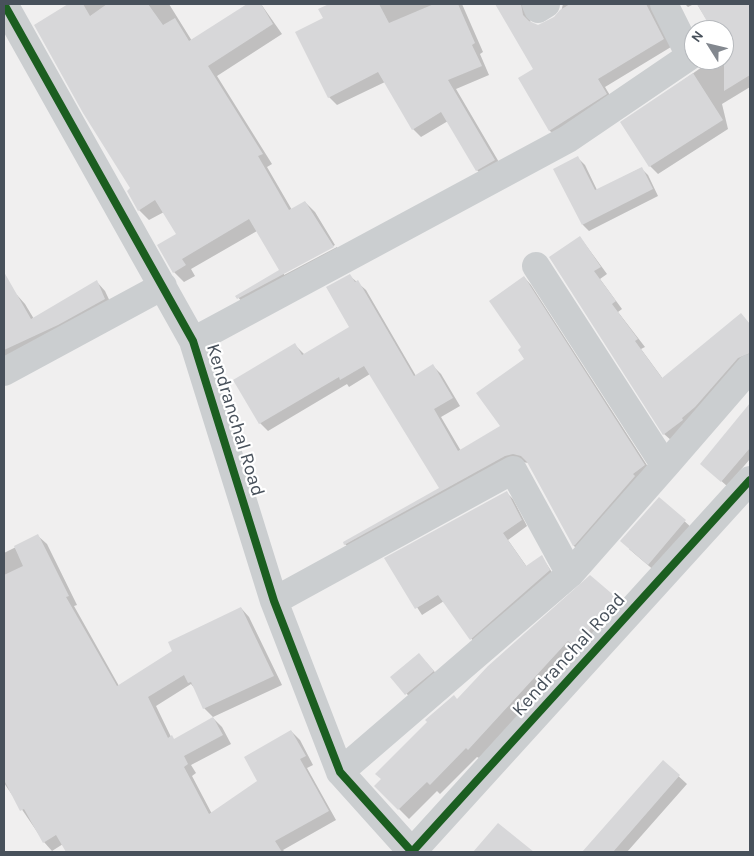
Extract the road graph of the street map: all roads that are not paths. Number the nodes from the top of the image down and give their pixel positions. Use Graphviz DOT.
graph roads {
  1 [pos="4,4"];
  2 [pos="536,4"];
  3 [pos="546,4"];
  4 [pos="664,4"];
  5 [pos="536,266"];
  6 [pos="163,286"];
  7 [pos="193,341"];
  8 [pos="750,368"];
  9 [pos="4,372"];
  10 [pos="665,466"];
  11 [pos="750,480"];
  12 [pos="570,574"];
  13 [pos="274,601"];
  14 [pos="340,772"];
  1 -- 6 [label="street, Kendranchal Road"];
  2 -- 3 [label="street"];
  4 -- 7 [label="street"];
  5 -- 10 [label="street"];
  6 -- 7 [label="street, Kendranchal Road"];
  6 -- 9 [label="street"];
  7 -- 13 [label="street, Kendranchal Road"];
  8 -- 10 [label="street"];
  10 -- 12 [label="street"];
  11 -- 14 [label="street, Kendranchal Road"];
  12 -- 13 [label="street"];
  12 -- 14 [label="street"];
  13 -- 14 [label="street, Kendranchal Road"];
}
